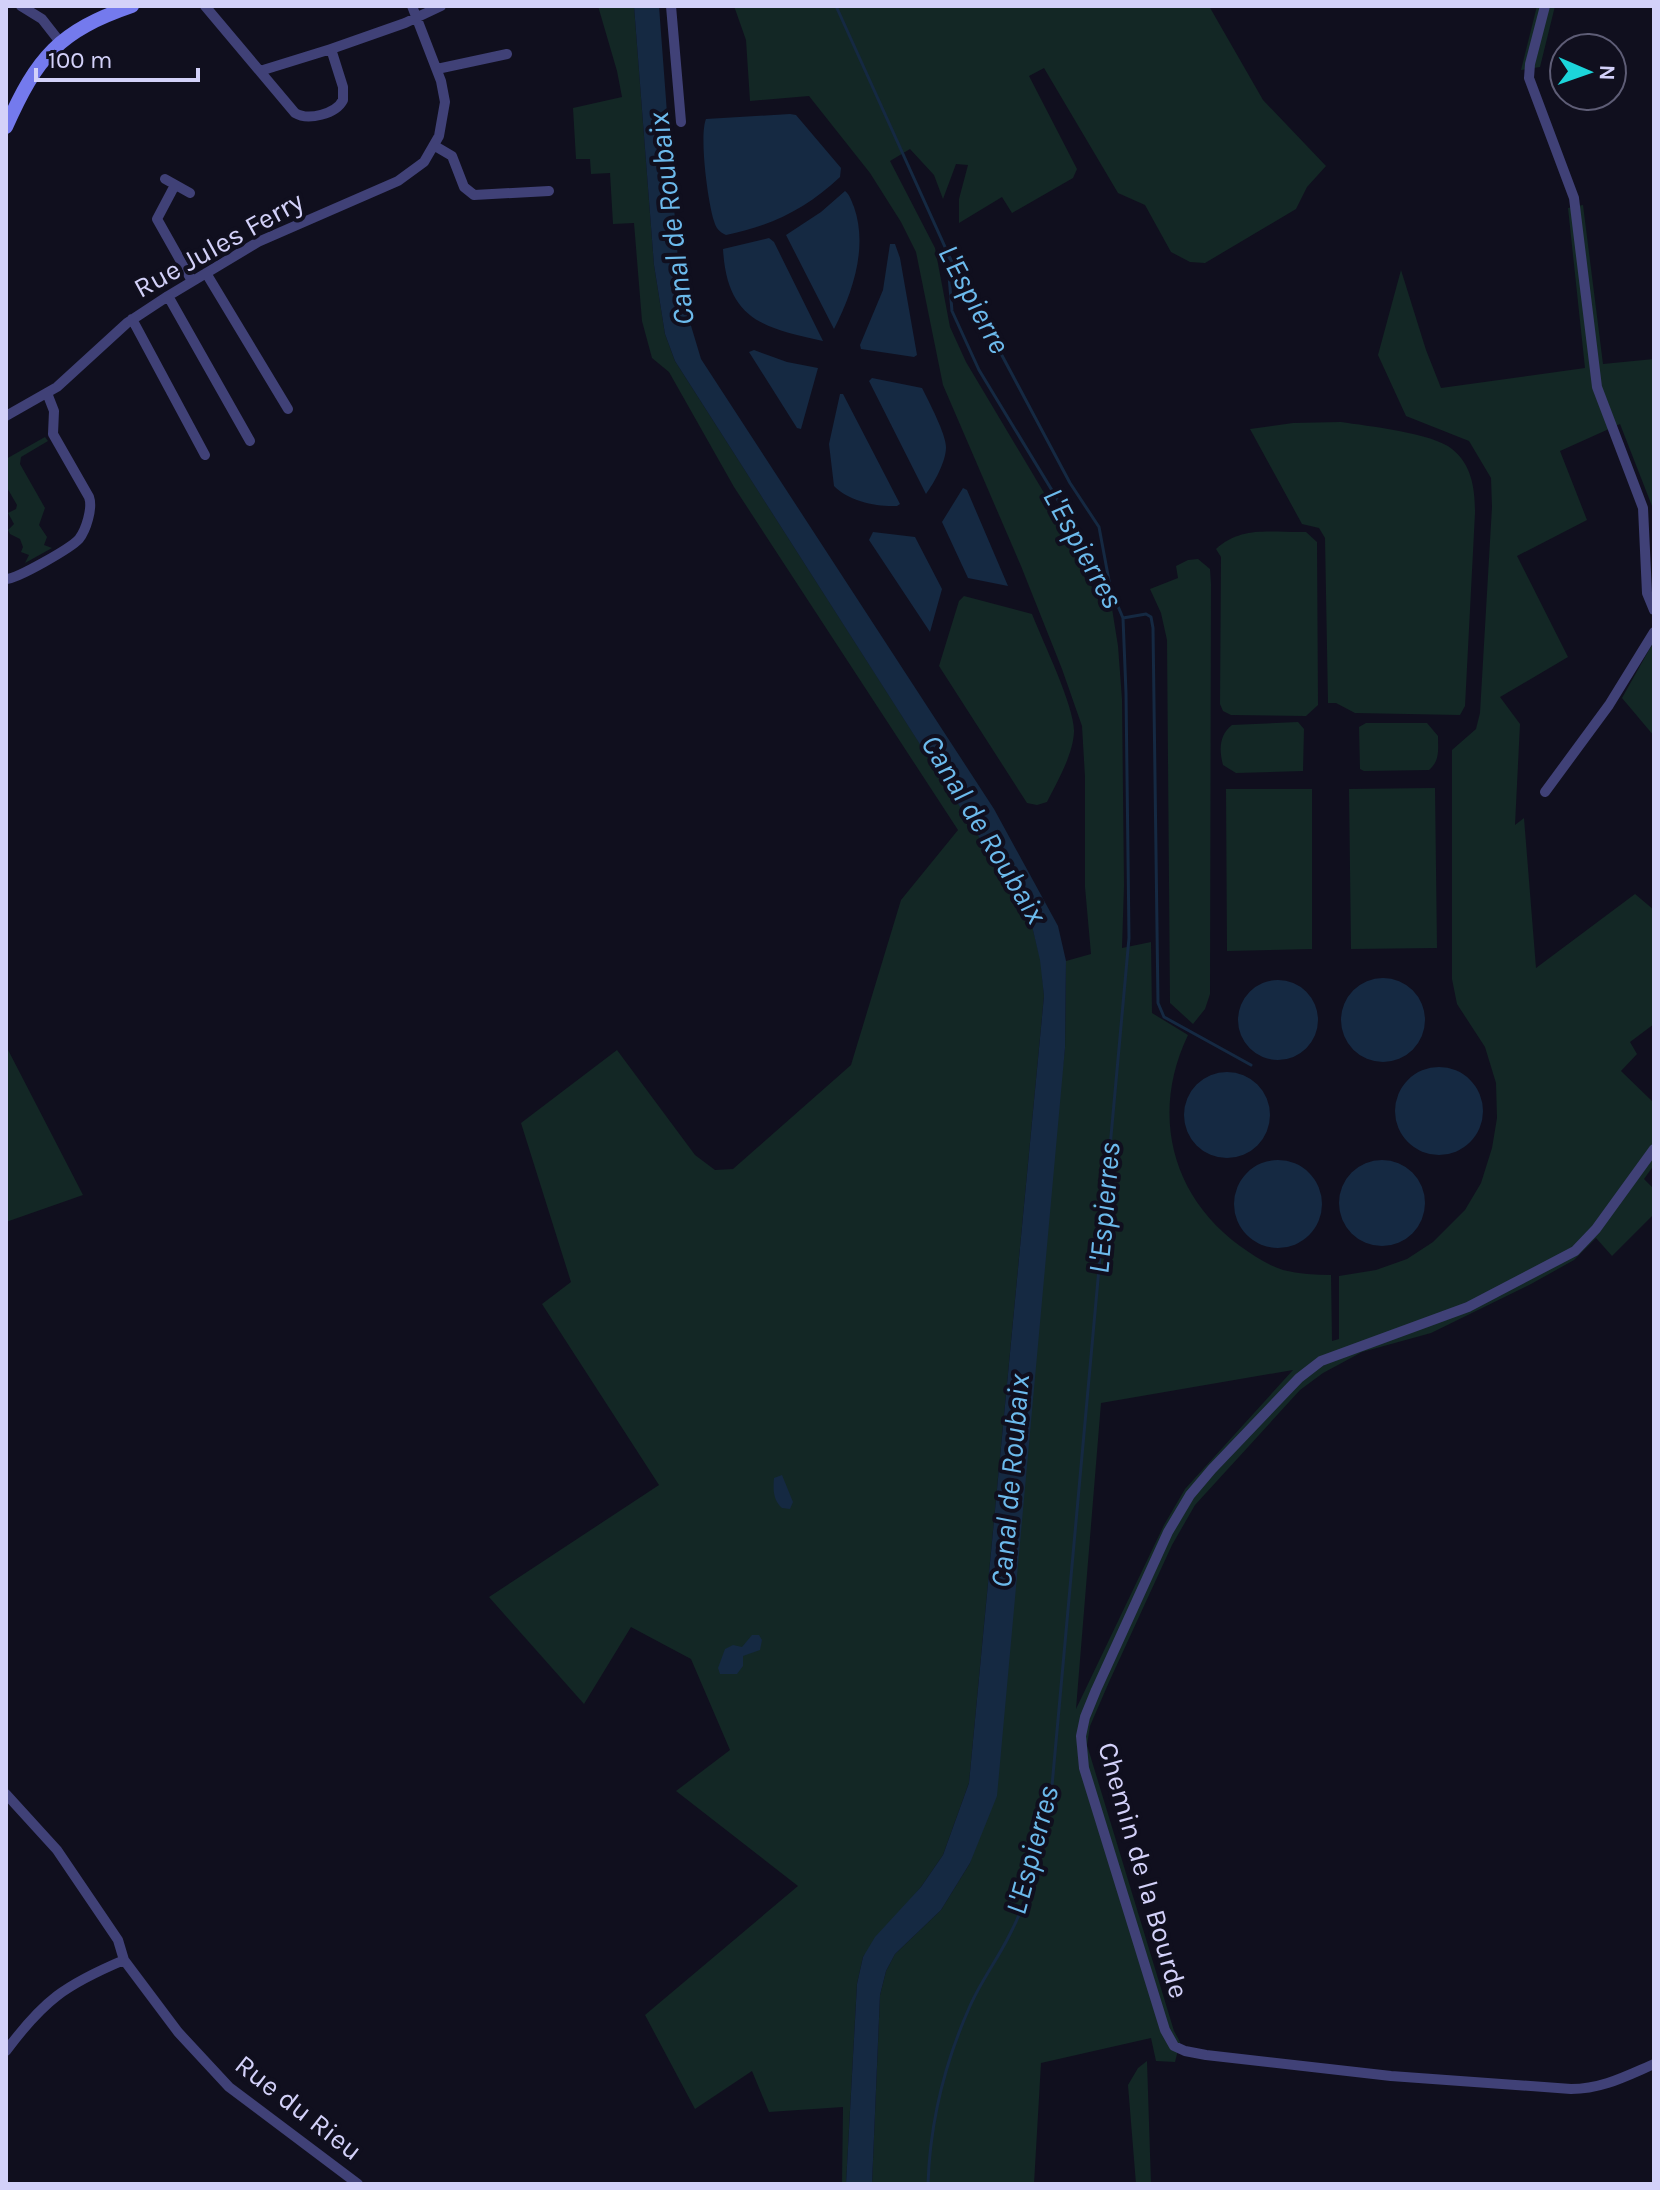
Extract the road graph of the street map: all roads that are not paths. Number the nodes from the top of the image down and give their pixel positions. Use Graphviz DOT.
graph roads {
  1 [pos="21,6"];
  2 [pos="132,6"];
  3 [pos="205,6"];
  4 [pos="412,6"];
  5 [pos="441,6"];
  6 [pos="671,6"];
  7 [pos="1545,6"];
  8 [pos="417,17"];
  9 [pos="60,42"];
  10 [pos="331,49"];
  11 [pos="507,54"];
  12 [pos="437,69"];
  13 [pos="260,71"];
  14 [pos="681,122"];
  15 [pos="6,127"];
  16 [pos="435,146"];
  17 [pos="549,191"];
  18 [pos="190,193"];
  19 [pos="206,273"];
  20 [pos="192,281"];
  21 [pos="168,296"];
  22 [pos="132,319"];
  23 [pos="47,393"];
  24 [pos="288,409"];
  25 [pos="6,416"];
  26 [pos="250,441"];
  27 [pos="205,455"];
  28 [pos="6,579"];
  29 [pos="1654,610"];
  30 [pos="1654,632"];
  31 [pos="1545,792"];
  32 [pos="1654,1149"];
  33 [pos="6,1794"];
  34 [pos="124,1960"];
  35 [pos="6,2051"];
  36 [pos="1654,2064"];
  37 [pos="358,2184"];
  1 -- 9 [label="street"];
  2 -- 9 [label="street"];
  3 -- 13 [label="street"];
  4 -- 8 [label="street, Rue Jules Ferry"];
  5 -- 8 [label="street"];
  6 -- 14 [label="street"];
  7 -- 29 [label="street"];
  8 -- 10 [label="street"];
  8 -- 12 [label="street, Rue Jules Ferry"];
  9 -- 15 [label="street"];
  10 -- 13 [label="street"];
  10 -- 13 [label="street"];
  11 -- 12 [label="street"];
  12 -- 16 [label="street, Rue Jules Ferry"];
  16 -- 17 [label="street"];
  16 -- 19 [label="street, Rue Jules Ferry"];
  18 -- 20 [label="street"];
  19 -- 20 [label="street, Rue Jules Ferry"];
  19 -- 24 [label="street"];
  20 -- 21 [label="street, Rue Jules Ferry"];
  21 -- 22 [label="street, Rue Jules Ferry"];
  21 -- 26 [label="street"];
  22 -- 23 [label="street, Rue Jules Ferry"];
  22 -- 27 [label="street"];
  23 -- 25 [label="street, Rue Jules Ferry"];
  23 -- 28 [label="street"];
  30 -- 31 [label="street"];
  32 -- 36 [label="street, Chemin de la Bourde"];
  33 -- 34 [label="street, Rue du Rieu"];
  34 -- 35 [label="street"];
  34 -- 37 [label="street, Rue du Rieu"];
}
